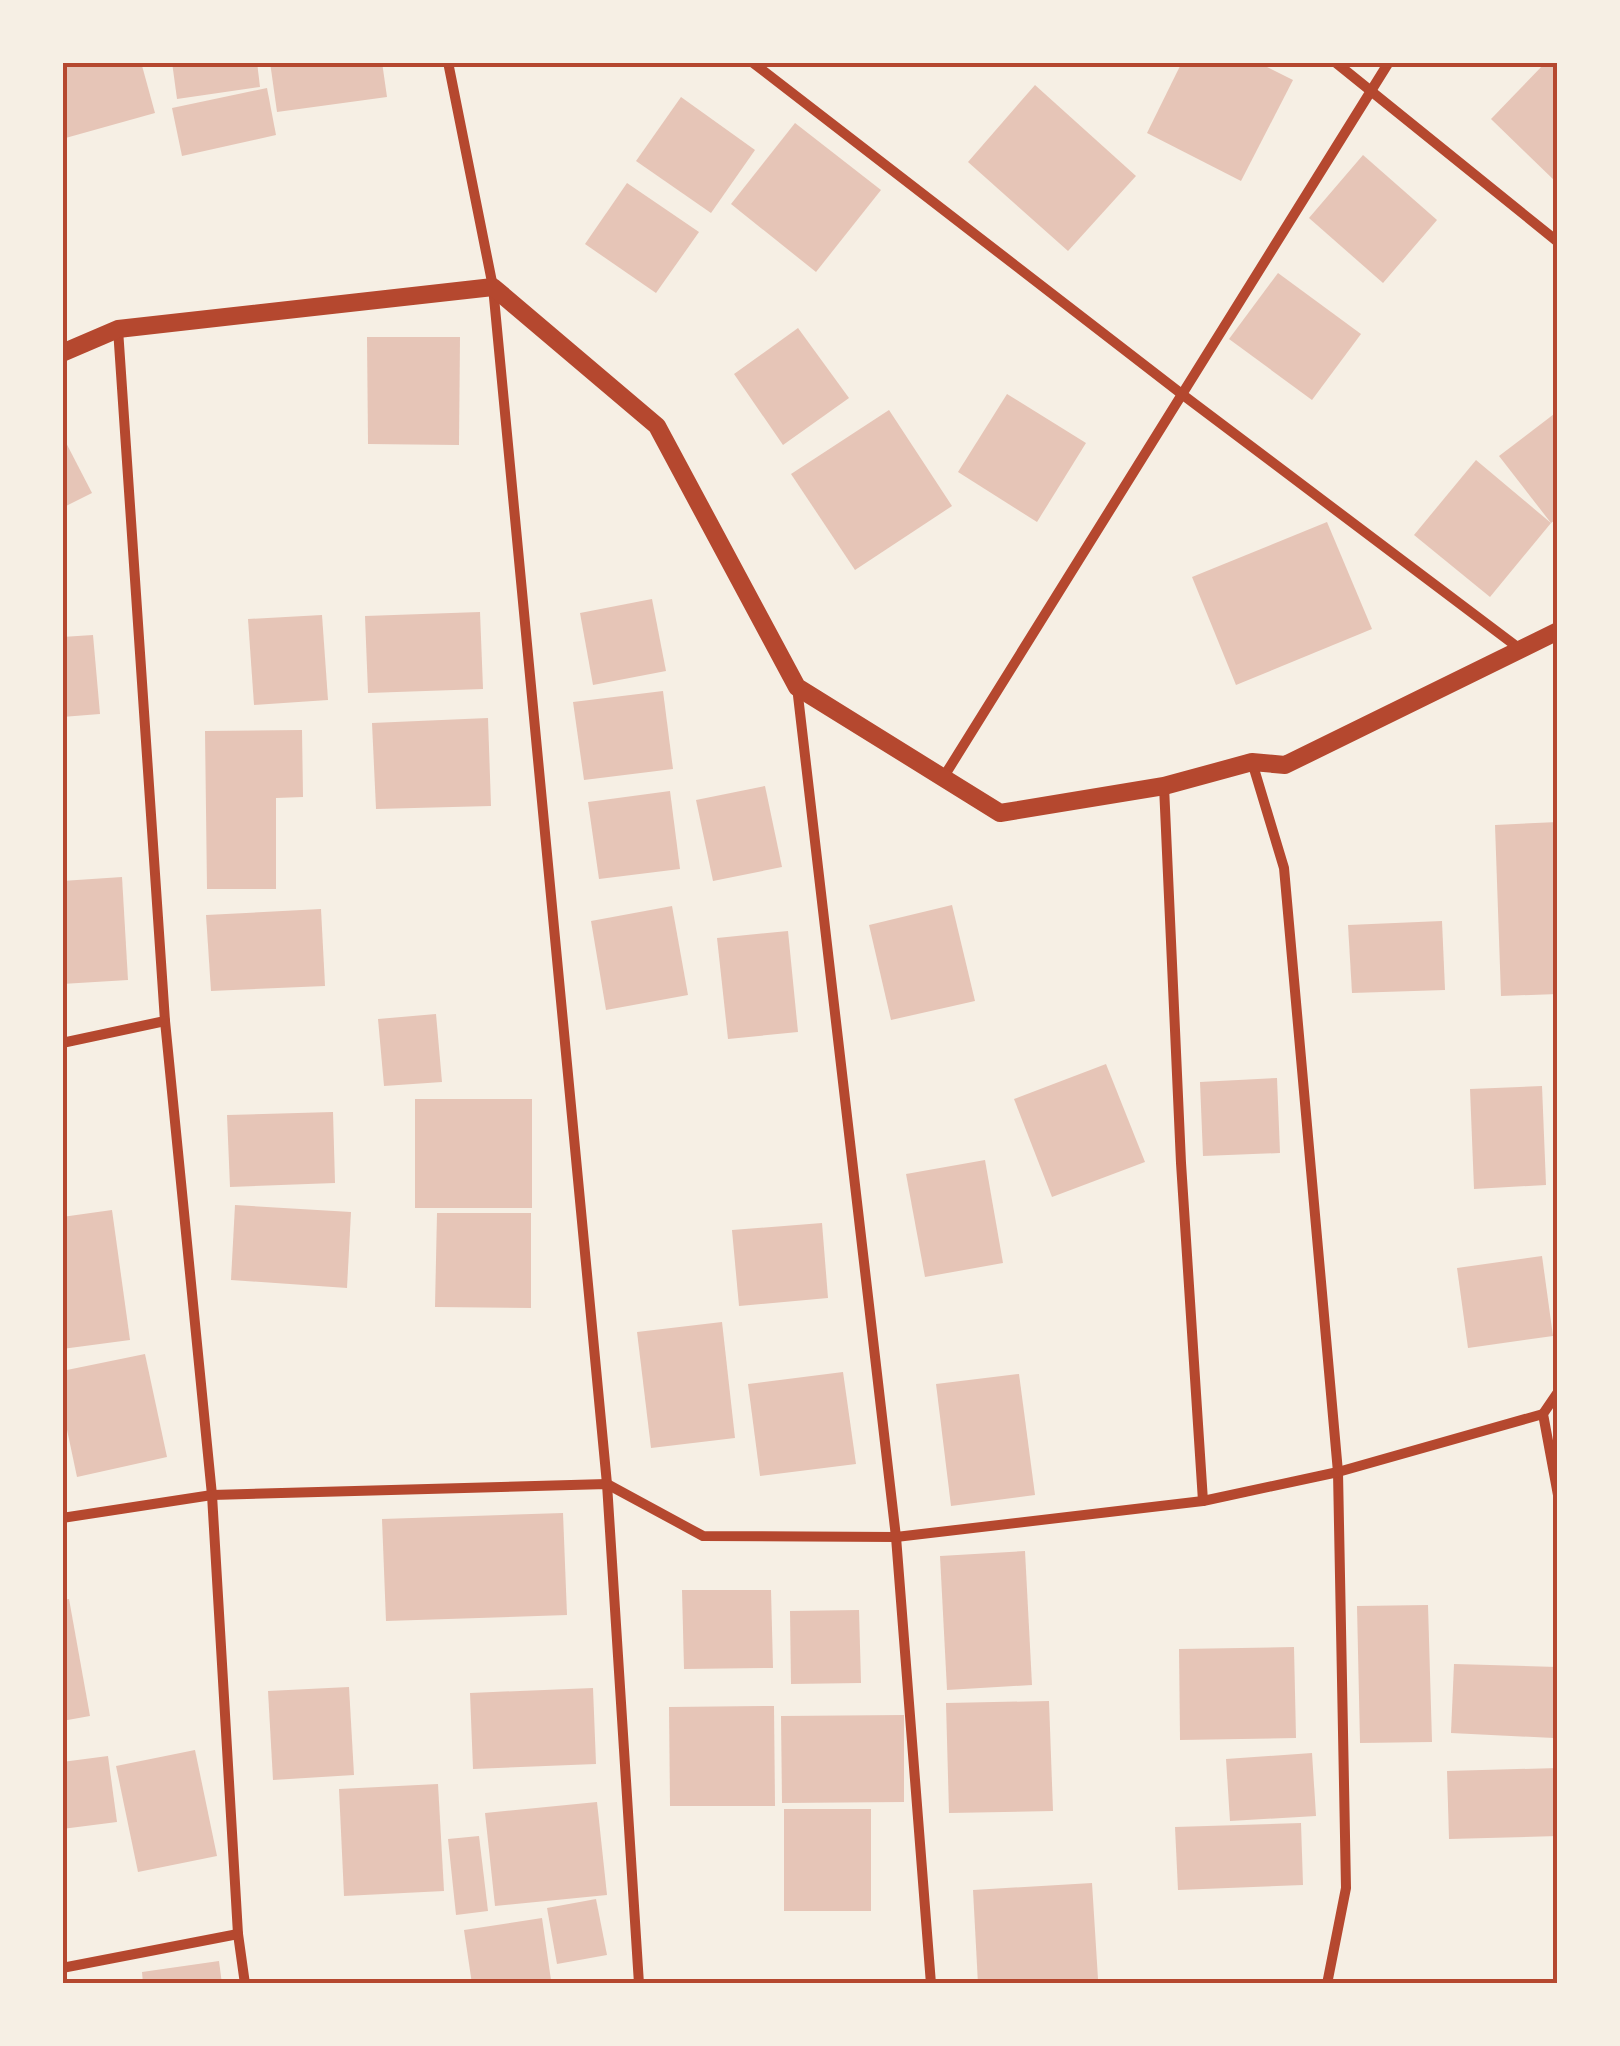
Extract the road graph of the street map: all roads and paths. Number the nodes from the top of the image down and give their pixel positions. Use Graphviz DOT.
graph roads {
  1 [pos="448,62"];
  2 [pos="752,62"];
  3 [pos="1335,62"];
  4 [pos="1389,62"];
  5 [pos="1369,92"];
  6 [pos="1558,242"];
  7 [pos="494,287"];
  8 [pos="118,329"];
  9 [pos="62,353"];
  10 [pos="1183,395"];
  11 [pos="1558,631"];
  12 [pos="1520,649"];
  13 [pos="797,687"];
  14 [pos="1252,762"];
  15 [pos="942,778"];
  16 [pos="1164,786"];
  17 [pos="165,1020"];
  18 [pos="62,1043"];
  19 [pos="1558,1392"];
  20 [pos="1543,1414"];
  21 [pos="1338,1472"];
  22 [pos="607,1484"];
  23 [pos="212,1495"];
  24 [pos="1558,1495"];
  25 [pos="1204,1501"];
  26 [pos="62,1518"];
  27 [pos="896,1537"];
  28 [pos="238,1934"];
  29 [pos="62,1968"];
  30 [pos="245,1984"];
  31 [pos="639,1984"];
  32 [pos="931,1984"];
  33 [pos="1327,1984"];
  1 -- 7 [label="street"];
  2 -- 10 [label="street"];
  3 -- 5 [label="street"];
  4 -- 5 [label="street"];
  5 -- 6 [label="street"];
  5 -- 10 [label="street"];
  7 -- 8 [label="street"];
  7 -- 13 [label="street"];
  7 -- 22 [label="street"];
  8 -- 9 [label="street"];
  8 -- 17 [label="street"];
  10 -- 12 [label="street"];
  10 -- 15 [label="street"];
  11 -- 12 [label="street"];
  12 -- 14 [label="street"];
  13 -- 15 [label="street"];
  13 -- 27 [label="street"];
  14 -- 16 [label="street"];
  14 -- 21 [label="street"];
  15 -- 16 [label="street"];
  16 -- 25 [label="street"];
  17 -- 18 [label="street"];
  17 -- 23 [label="street"];
  19 -- 20 [label="street"];
  20 -- 21 [label="street"];
  20 -- 24 [label="street"];
  21 -- 25 [label="street"];
  21 -- 33 [label="street"];
  22 -- 23 [label="street"];
  22 -- 27 [label="street"];
  22 -- 31 [label="street"];
  23 -- 26 [label="street"];
  23 -- 28 [label="street"];
  25 -- 27 [label="street"];
  27 -- 32 [label="street"];
  28 -- 29 [label="street"];
  28 -- 30 [label="street"];
}
